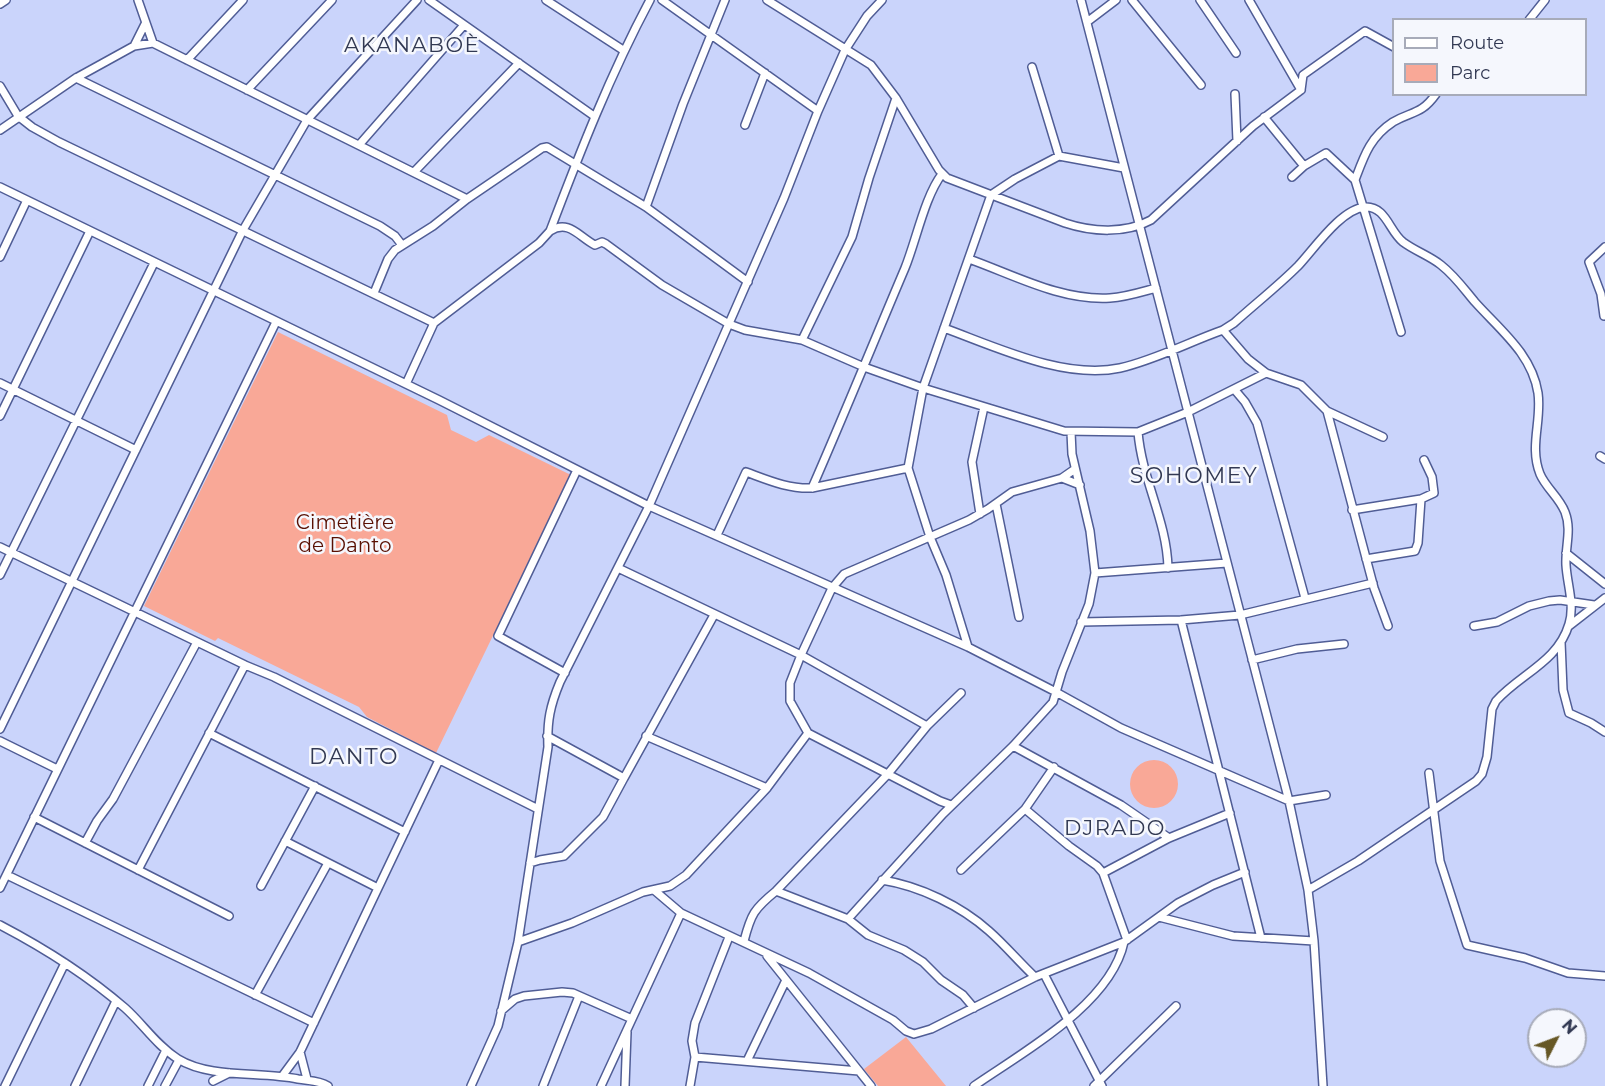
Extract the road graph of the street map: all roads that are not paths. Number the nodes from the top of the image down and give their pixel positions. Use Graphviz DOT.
graph roads {
  1 [pos="6,0"];
  2 [pos="138,0"];
  3 [pos="243,0"];
  4 [pos="332,0"];
  5 [pos="417,0"];
  6 [pos="429,0"];
  7 [pos="546,0"];
  8 [pos="650,0"];
  9 [pos="662,0"];
  10 [pos="725,0"];
  11 [pos="767,0"];
  12 [pos="882,0"];
  13 [pos="1081,0"];
  14 [pos="1116,0"];
  15 [pos="1132,0"];
  16 [pos="1200,0"];
  17 [pos="1249,0"];
  18 [pos="1545,0"];
  19 [pos="0,4"];
  20 [pos="1531,18"];
  21 [pos="1086,22"];
  22 [pos="145,24"];
  23 [pos="464,25"];
  24 [pos="710,34"];
  25 [pos="153,43"];
  26 [pos="134,46"];
  27 [pos="1392,46"];
  28 [pos="623,50"];
  29 [pos="845,50"];
  30 [pos="1236,53"];
  31 [pos="187,60"];
  32 [pos="519,63"];
  33 [pos="1032,67"];
  34 [pos="765,73"];
  35 [pos="76,78"];
  36 [pos="1201,85"];
  37 [pos="0,86"];
  38 [pos="247,90"];
  39 [pos="1300,90"];
  40 [pos="1235,94"];
  41 [pos="1434,96"];
  42 [pos="896,98"];
  43 [pos="818,111"];
  44 [pos="18,116"];
  45 [pos="594,116"];
  46 [pos="1264,117"];
  47 [pos="308,120"];
  48 [pos="745,125"];
  49 [pos="0,130"];
  50 [pos="1237,141"];
  51 [pos="360,146"];
  52 [pos="1059,156"];
  53 [pos="575,164"];
  54 [pos="1304,166"];
  55 [pos="1124,168"];
  56 [pos="414,172"];
  57 [pos="942,174"];
  58 [pos="273,175"];
  59 [pos="1292,177"];
  60 [pos="1355,180"];
  61 [pos="0,187"];
  62 [pos="991,195"];
  63 [pos="467,199"];
  64 [pos="27,200"];
  65 [pos="646,207"];
  66 [pos="1362,207"];
  67 [pos="1140,226"];
  68 [pos="243,230"];
  69 [pos="90,231"];
  70 [pos="550,231"];
  71 [pos="402,245"];
  72 [pos="1605,247"];
  73 [pos="0,257"];
  74 [pos="969,259"];
  75 [pos="154,262"];
  76 [pos="748,282"];
  77 [pos="1156,288"];
  78 [pos="213,292"];
  79 [pos="374,293"];
  80 [pos="1604,316"];
  81 [pos="276,322"];
  82 [pos="434,323"];
  83 [pos="729,324"];
  84 [pos="944,328"];
  85 [pos="1223,330"];
  86 [pos="1401,332"];
  87 [pos="801,340"];
  88 [pos="1172,350"];
  89 [pos="864,367"];
  90 [pos="1266,373"];
  91 [pos="0,382"];
  92 [pos="406,384"];
  93 [pos="923,388"];
  94 [pos="13,389"];
  95 [pos="1234,389"];
  96 [pos="984,407"];
  97 [pos="1327,411"];
  98 [pos="1188,412"];
  99 [pos="0,416"];
  100 [pos="76,420"];
  101 [pos="1071,432"];
  102 [pos="1138,432"];
  103 [pos="1383,437"];
  104 [pos="136,450"];
  105 [pos="1424,460"];
  106 [pos="908,468"];
  107 [pos="1075,469"];
  108 [pos="577,470"];
  109 [pos="1062,478"];
  110 [pos="1080,485"];
  111 [pos="812,488"];
  112 [pos="1421,499"];
  113 [pos="996,504"];
  114 [pos="649,506"];
  115 [pos="1352,510"];
  116 [pos="980,514"];
  117 [pos="717,535"];
  118 [pos="930,537"];
  119 [pos="0,547"];
  120 [pos="11,552"];
  121 [pos="1566,553"];
  122 [pos="1366,559"];
  123 [pos="1227,563"];
  124 [pos="618,568"];
  125 [pos="1168,568"];
  126 [pos="1095,573"];
  127 [pos="0,574"];
  128 [pos="72,581"];
  129 [pos="1373,583"];
  130 [pos="1605,584"];
  131 [pos="832,588"];
  132 [pos="1305,598"];
  133 [pos="1605,598"];
  134 [pos="1571,602"];
  135 [pos="1594,605"];
  136 [pos="135,612"];
  137 [pos="714,615"];
  138 [pos="1240,615"];
  139 [pos="1019,617"];
  140 [pos="1181,620"];
  141 [pos="1081,622"];
  142 [pos="1388,626"];
  143 [pos="1474,626"];
  144 [pos="1569,626"];
  145 [pos="197,642"];
  146 [pos="1560,642"];
  147 [pos="1344,644"];
  148 [pos="968,647"];
  149 [pos="801,655"];
  150 [pos="1252,660"];
  151 [pos="245,665"];
  152 [pos="565,673"];
  153 [pos="1056,692"];
  154 [pos="961,693"];
  155 [pos="927,726"];
  156 [pos="0,729"];
  157 [pos="1605,732"];
  158 [pos="209,733"];
  159 [pos="808,733"];
  160 [pos="548,736"];
  161 [pos="646,736"];
  162 [pos="0,741"];
  163 [pos="1013,746"];
  164 [pos="439,760"];
  165 [pos="1054,767"];
  166 [pos="57,769"];
  167 [pos="1429,772"];
  168 [pos="1221,773"];
  169 [pos="887,775"];
  170 [pos="624,778"];
  171 [pos="315,786"];
  172 [pos="767,788"];
  173 [pos="1326,795"];
  174 [pos="940,801"];
  175 [pos="1289,801"];
  176 [pos="951,805"];
  177 [pos="1434,808"];
  178 [pos="538,809"];
  179 [pos="1025,809"];
  180 [pos="1230,813"];
  181 [pos="943,814"];
  182 [pos="34,817"];
  183 [pos="405,832"];
  184 [pos="1169,838"];
  185 [pos="285,841"];
  186 [pos="85,843"];
  187 [pos="328,863"];
  188 [pos="530,863"];
  189 [pos="138,870"];
  190 [pos="891,870"];
  191 [pos="961,870"];
  192 [pos="1245,872"];
  193 [pos="1103,873"];
  194 [pos="7,875"];
  195 [pos="882,880"];
  196 [pos="897,883"];
  197 [pos="261,886"];
  198 [pos="0,888"];
  199 [pos="378,888"];
  200 [pos="654,890"];
  201 [pos="1308,890"];
  202 [pos="776,891"];
  203 [pos="681,913"];
  204 [pos="229,916"];
  205 [pos="1159,917"];
  206 [pos="848,919"];
  207 [pos="0,925"];
  208 [pos="729,937"];
  209 [pos="1261,938"];
  210 [pos="744,941"];
  211 [pos="1125,941"];
  212 [pos="1314,941"];
  213 [pos="518,942"];
  214 [pos="765,954"];
  215 [pos="65,963"];
  216 [pos="1044,974"];
  217 [pos="1605,976"];
  218 [pos="1035,977"];
  219 [pos="786,980"];
  220 [pos="255,995"];
  221 [pos="579,996"];
  222 [pos="116,1001"];
  223 [pos="1176,1006"];
  224 [pos="974,1008"];
  225 [pos="501,1012"];
  226 [pos="632,1019"];
  227 [pos="1068,1021"];
  228 [pos="314,1023"];
  229 [pos="627,1030"];
  230 [pos="166,1050"];
  231 [pos="300,1052"];
  232 [pos="695,1057"];
  233 [pos="179,1060"];
  234 [pos="747,1061"];
  235 [pos="213,1071"];
  236 [pos="858,1071"];
  237 [pos="229,1073"];
  238 [pos="283,1075"];
  239 [pos="305,1081"];
  240 [pos="212,1084"];
  241 [pos="1099,1085"];
  242 [pos="6,1086"];
  243 [pos="75,1086"];
  244 [pos="148,1086"];
  245 [pos="165,1086"];
  246 [pos="328,1086"];
  247 [pos="471,1086"];
  248 [pos="543,1086"];
  249 [pos="601,1086"];
  250 [pos="626,1086"];
  251 [pos="690,1086"];
  252 [pos="871,1086"];
  253 [pos="974,1086"];
  254 [pos="1323,1086"];
  1 -- 19 [label="street"];
  2 -- 22 [label="street"];
  3 -- 31 [label="street"];
  4 -- 38 [label="street"];
  5 -- 47 [label="street"];
  6 -- 23 [label="street"];
  7 -- 28 [label="street"];
  8 -- 28 [label="street"];
  9 -- 24 [label="street"];
  10 -- 24 [label="street"];
  11 -- 29 [label="street"];
  12 -- 29 [label="street"];
  13 -- 21 [label="street"];
  14 -- 21 [label="street"];
  15 -- 36 [label="street"];
  16 -- 30 [label="street"];
  17 -- 39 [label="street"];
  18 -- 20 [label="street"];
  21 -- 55 [label="street"];
  22 -- 25 [label="street"];
  22 -- 26 [label="street"];
  23 -- 32 [label="street"];
  23 -- 51 [label="street"];
  24 -- 34 [label="street"];
  24 -- 65 [label="street"];
  25 -- 26 [label="street"];
  25 -- 31 [label="street"];
  26 -- 35 [label="street"];
  27 -- 39 [label="street"];
  28 -- 45 [label="street"];
  29 -- 42 [label="street"];
  29 -- 43 [label="street"];
  31 -- 38 [label="street"];
  32 -- 45 [label="street"];
  32 -- 56 [label="street"];
  33 -- 52 [label="street"];
  34 -- 43 [label="street"];
  34 -- 48 [label="street"];
  35 -- 44 [label="street"];
  35 -- 58 [label="street"];
  37 -- 44 [label="street"];
  38 -- 47 [label="street"];
  39 -- 46 [label="street"];
  40 -- 50 [label="street"];
  41 -- 60 [label="street"];
  42 -- 57 [label="street"];
  42 -- 87 [label="street"];
  43 -- 76 [label="street"];
  44 -- 49 [label="street"];
  44 -- 68 [label="street"];
  45 -- 53 [label="street"];
  46 -- 50 [label="street"];
  46 -- 54 [label="street"];
  47 -- 51 [label="street"];
  47 -- 58 [label="street"];
  50 -- 67 [label="street"];
  51 -- 56 [label="street"];
  52 -- 55 [label="street"];
  52 -- 62 [label="street"];
  53 -- 63 [label="street"];
  53 -- 65 [label="street"];
  53 -- 70 [label="street"];
  54 -- 59 [label="street"];
  54 -- 60 [label="street"];
  55 -- 67 [label="street"];
  56 -- 63 [label="street"];
  57 -- 62 [label="street"];
  57 -- 89 [label="street"];
  58 -- 68 [label="street"];
  58 -- 71 [label="street"];
  60 -- 66 [label="street"];
  61 -- 64 [label="street"];
  62 -- 67 [label="street"];
  62 -- 74 [label="street"];
  63 -- 71 [label="street"];
  64 -- 69 [label="street"];
  64 -- 73 [label="street"];
  65 -- 76 [label="street"];
  66 -- 85 [label="street"];
  66 -- 86 [label="street"];
  66 -- 121 [label="street"];
  67 -- 77 [label="street"];
  68 -- 78 [label="street"];
  68 -- 79 [label="street"];
  69 -- 75 [label="street"];
  69 -- 94 [label="street"];
  70 -- 82 [label="street"];
  70 -- 83 [label="street"];
  71 -- 79 [label="street"];
  72 -- 80 [label="street"];
  74 -- 77 [label="street"];
  74 -- 84 [label="street"];
  75 -- 78 [label="street"];
  75 -- 100 [label="street"];
  76 -- 83 [label="street"];
  77 -- 88 [label="street"];
  78 -- 81 [label="street"];
  78 -- 104 [label="street"];
  79 -- 82 [label="street"];
  81 -- 92 [label="street"];
  81 -- 136 [label="street"];
  82 -- 92 [label="street"];
  83 -- 87 [label="street"];
  83 -- 114 [label="street"];
  84 -- 88 [label="street"];
  84 -- 93 [label="street"];
  85 -- 88 [label="street"];
  85 -- 90 [label="street"];
  87 -- 89 [label="street"];
  88 -- 98 [label="street"];
  89 -- 93 [label="street"];
  89 -- 111 [label="street"];
  90 -- 95 [label="street"];
  90 -- 97 [label="street"];
  91 -- 94 [label="street"];
  92 -- 108 [label="street"];
  93 -- 96 [label="street"];
  93 -- 106 [label="street"];
  94 -- 99 [label="street"];
  94 -- 100 [label="street"];
  95 -- 98 [label="street"];
  95 -- 132 [label="street"];
  96 -- 101 [label="street"];
  96 -- 116 [label="street"];
  97 -- 103 [label="street"];
  97 -- 115 [label="street"];
  98 -- 102 [label="street"];
  98 -- 123 [label="street"];
  100 -- 104 [label="street"];
  100 -- 120 [label="street"];
  101 -- 102 [label="street"];
  101 -- 107 [label="street"];
  102 -- 125 [label="street"];
  104 -- 128 [label="street"];
  105 -- 112 [label="street"];
  106 -- 111 [label="street"];
  106 -- 118 [label="street"];
  107 -- 109 [label="street"];
  107 -- 110 [label="street"];
  108 -- 114 [label="street"];
  108 -- 152 [label="street"];
  109 -- 110 [label="street"];
  109 -- 113 [label="street"];
  110 -- 126 [label="street"];
  111 -- 117 [label="street"];
  112 -- 115 [label="street"];
  112 -- 122 [label="street"];
  113 -- 116 [label="street"];
  113 -- 139 [label="street"];
  114 -- 117 [label="street"];
  114 -- 124 [label="street"];
  115 -- 122 [label="street"];
  116 -- 118 [label="street"];
  117 -- 131 [label="street"];
  118 -- 131 [label="street"];
  118 -- 148 [label="street"];
  119 -- 120 [label="street"];
  120 -- 127 [label="street"];
  120 -- 128 [label="street"];
  121 -- 130 [label="street"];
  121 -- 134 [label="street"];
  122 -- 129 [label="street"];
  123 -- 125 [label="street"];
  123 -- 138 [label="street"];
  124 -- 137 [label="street"];
  124 -- 152 [label="street"];
  125 -- 126 [label="street"];
  126 -- 141 [label="street"];
  128 -- 136 [label="street"];
  128 -- 156 [label="street"];
  129 -- 132 [label="street"];
  129 -- 142 [label="street"];
  131 -- 148 [label="street"];
  131 -- 149 [label="street"];
  132 -- 138 [label="street"];
  133 -- 135 [label="street"];
  134 -- 135 [label="street"];
  134 -- 143 [label="street"];
  134 -- 144 [label="street"];
  135 -- 144 [label="street"];
  136 -- 145 [label="street"];
  136 -- 166 [label="street"];
  137 -- 149 [label="street"];
  137 -- 161 [label="street"];
  138 -- 140 [label="street"];
  138 -- 150 [label="street"];
  140 -- 141 [label="street"];
  140 -- 168 [label="street"];
  141 -- 153 [label="street"];
  144 -- 146 [label="street"];
  145 -- 151 [label="street"];
  145 -- 186 [label="street"];
  146 -- 157 [label="street"];
  146 -- 177 [label="street"];
  147 -- 150 [label="street"];
  148 -- 153 [label="street"];
  149 -- 155 [label="street"];
  149 -- 159 [label="street"];
  150 -- 175 [label="street"];
  151 -- 158 [label="street"];
  151 -- 164 [label="street"];
  152 -- 160 [label="street"];
  153 -- 163 [label="street"];
  153 -- 168 [label="street"];
  154 -- 155 [label="street"];
  155 -- 169 [label="street"];
  158 -- 171 [label="street"];
  158 -- 189 [label="street"];
  159 -- 169 [label="street"];
  159 -- 172 [label="street"];
  160 -- 170 [label="street"];
  160 -- 178 [label="street"];
  161 -- 170 [label="street"];
  161 -- 172 [label="street"];
  162 -- 166 [label="street"];
  163 -- 165 [label="street"];
  163 -- 176 [label="street"];
  164 -- 178 [label="street"];
  164 -- 183 [label="street"];
  165 -- 179 [label="street"];
  165 -- 184 [label="street"];
  166 -- 182 [label="street"];
  167 -- 177 [label="street"];
  168 -- 175 [label="street"];
  168 -- 180 [label="street"];
  169 -- 174 [label="street"];
  169 -- 202 [label="street"];
  170 -- 188 [label="street"];
  171 -- 183 [label="street"];
  171 -- 185 [label="street"];
  172 -- 200 [label="street"];
  173 -- 175 [label="street"];
  174 -- 176 [label="street"];
  174 -- 181 [label="street"];
  175 -- 201 [label="street"];
  176 -- 181 [label="street"];
  177 -- 201 [label="street"];
  177 -- 217 [label="street"];
  178 -- 188 [label="street"];
  179 -- 191 [label="street"];
  179 -- 193 [label="street"];
  180 -- 184 [label="street"];
  180 -- 192 [label="street"];
  181 -- 190 [label="street"];
  182 -- 186 [label="street"];
  182 -- 194 [label="street"];
  183 -- 199 [label="street"];
  184 -- 193 [label="street"];
  185 -- 187 [label="street"];
  185 -- 197 [label="street"];
  186 -- 189 [label="street"];
  187 -- 199 [label="street"];
  187 -- 220 [label="street"];
  188 -- 213 [label="street"];
  189 -- 204 [label="street"];
  190 -- 195 [label="street"];
  190 -- 196 [label="street"];
  192 -- 205 [label="street"];
  192 -- 209 [label="street"];
  193 -- 211 [label="street"];
  194 -- 198 [label="street"];
  194 -- 220 [label="street"];
  195 -- 196 [label="street"];
  195 -- 206 [label="street"];
  196 -- 218 [label="street"];
  199 -- 228 [label="street"];
  200 -- 203 [label="street"];
  200 -- 213 [label="street"];
  201 -- 212 [label="street"];
  202 -- 206 [label="street"];
  202 -- 210 [label="street"];
  203 -- 208 [label="street"];
  203 -- 226 [label="street"];
  205 -- 209 [label="street"];
  205 -- 211 [label="street"];
  206 -- 224 [label="street"];
  207 -- 215 [label="street"];
  208 -- 210 [label="street"];
  208 -- 232 [label="street"];
  209 -- 212 [label="street"];
  210 -- 214 [label="street"];
  211 -- 216 [label="street"];
  211 -- 227 [label="street"];
  212 -- 254 [label="street"];
  213 -- 225 [label="street"];
  214 -- 219 [label="street"];
  214 -- 224 [label="street"];
  215 -- 222 [label="street"];
  215 -- 242 [label="street"];
  216 -- 218 [label="street"];
  216 -- 227 [label="street"];
  218 -- 224 [label="street"];
  219 -- 234 [label="street"];
  219 -- 236 [label="street"];
  220 -- 228 [label="street"];
  221 -- 225 [label="street"];
  221 -- 226 [label="street"];
  221 -- 248 [label="street"];
  222 -- 230 [label="street"];
  222 -- 243 [label="street"];
  223 -- 241 [label="street"];
  225 -- 247 [label="street"];
  226 -- 229 [label="street"];
  227 -- 241 [label="street"];
  227 -- 253 [label="street"];
  228 -- 231 [label="street"];
  229 -- 249 [label="street"];
  229 -- 250 [label="street"];
  230 -- 233 [label="street"];
  230 -- 244 [label="street"];
  231 -- 238 [label="street"];
  231 -- 239 [label="street"];
  232 -- 234 [label="street"];
  232 -- 251 [label="street"];
  233 -- 235 [label="street"];
  233 -- 245 [label="street"];
  234 -- 236 [label="street"];
  235 -- 237 [label="street"];
  235 -- 240 [label="street"];
  236 -- 252 [label="street"];
  237 -- 238 [label="street"];
  237 -- 240 [label="street"];
  238 -- 239 [label="street"];
  239 -- 246 [label="street"];
}
